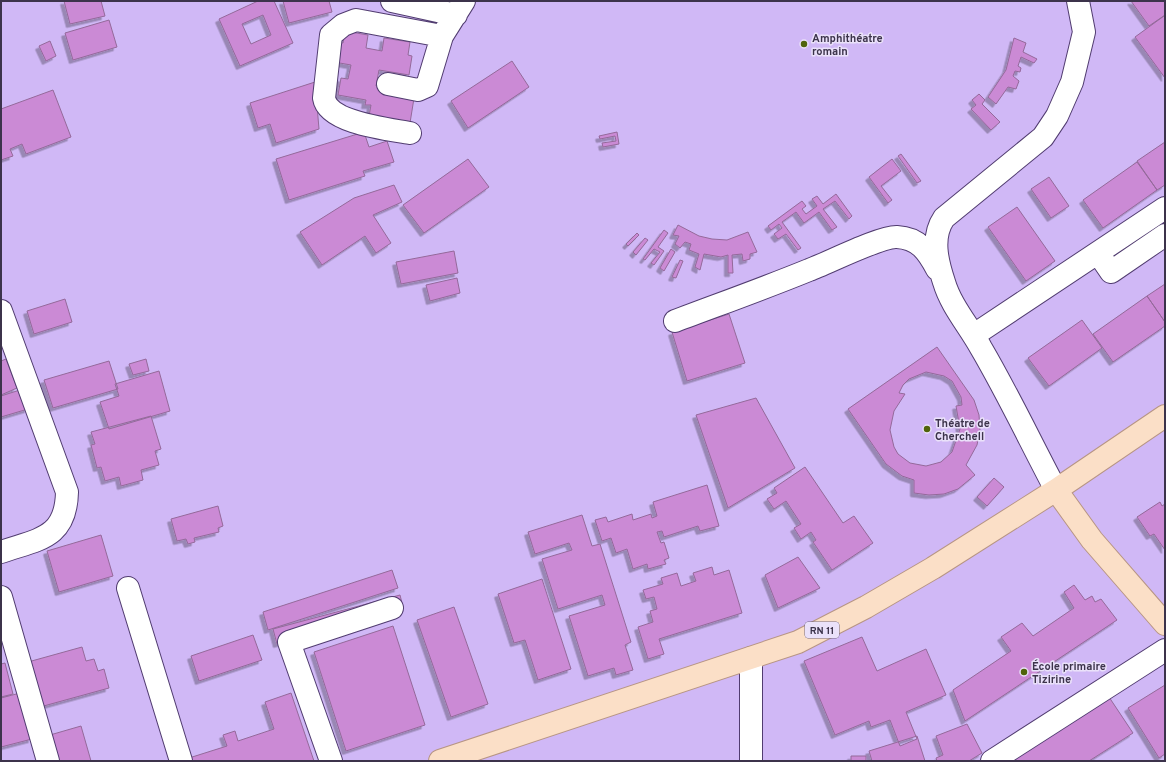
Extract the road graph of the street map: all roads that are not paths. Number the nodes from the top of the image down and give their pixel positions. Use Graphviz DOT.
graph roads {
  1 [pos="392,1"];
  2 [pos="1078,1"];
  3 [pos="460,8"];
  4 [pos="363,10"];
  5 [pos="442,36"];
  6 [pos="388,84"];
  7 [pos="410,133"];
  8 [pos="1165,208"];
  9 [pos="951,212"];
  10 [pos="1165,235"];
  11 [pos="890,237"];
  12 [pos="1098,253"];
  13 [pos="944,282"];
  14 [pos="1,312"];
  15 [pos="675,321"];
  16 [pos="974,335"];
  17 [pos="1165,416"];
  18 [pos="1056,490"];
  19 [pos="1,552"];
  20 [pos="128,588"];
  21 [pos="1,597"];
  22 [pos="392,608"];
  23 [pos="1165,624"];
  24 [pos="1165,650"];
  25 [pos="752,658"];
  26 [pos="473,756"];
  27 [pos="48,761"];
  28 [pos="181,761"];
  29 [pos="331,761"];
  30 [pos="440,761"];
  31 [pos="751,761"];
  32 [pos="992,761"];
  1 -- 3 [label="street"];
  2 -- 9 [label="street"];
  3 -- 5 [label="street"];
  4 -- 5 [label="street"];
  4 -- 7 [label="street"];
  5 -- 6 [label="street"];
  8 -- 12 [label="street"];
  9 -- 11 [label="street"];
  9 -- 13 [label="street"];
  10 -- 12 [label="street"];
  11 -- 13 [label="street"];
  11 -- 15 [label="street"];
  12 -- 16 [label="street"];
  13 -- 16 [label="street"];
  14 -- 19 [label="street"];
  16 -- 18 [label="street"];
  17 -- 18 [label="main road, RN 11"];
  18 -- 23 [label="main road"];
  18 -- 25 [label="main road, RN 11"];
  20 -- 28 [label="street"];
  21 -- 27 [label="street"];
  22 -- 29 [label="street"];
  24 -- 32 [label="street"];
  25 -- 26 [label="main road, RN 11"];
  25 -- 31 [label="street"];
  26 -- 30 [label="main road, RN 11"];
}
